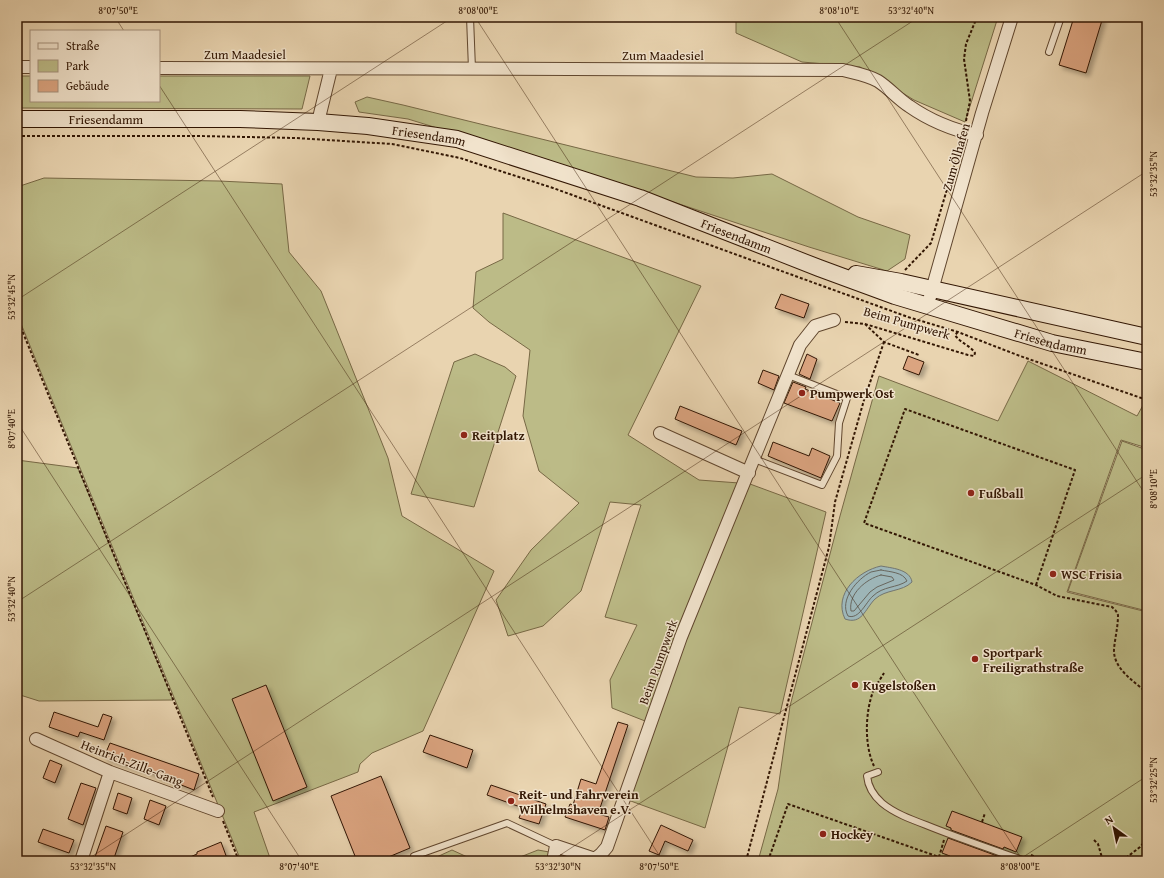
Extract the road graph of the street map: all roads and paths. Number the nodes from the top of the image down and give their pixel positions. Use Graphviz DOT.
graph roads {
  1 [pos="470,17"];
  2 [pos="977,17"];
  3 [pos="1012,17"];
  4 [pos="1061,17"];
  5 [pos="1049,52"];
  6 [pos="17,67"];
  7 [pos="30,67"];
  8 [pos="160,68"];
  9 [pos="331,69"];
  10 [pos="472,69"];
  11 [pos="17,119"];
  12 [pos="318,122"];
  13 [pos="964,132"];
  14 [pos="977,134"];
  15 [pos="17,136"];
  16 [pos="957,154"];
  17 [pos="819,268"];
  18 [pos="900,282"];
  19 [pos="932,289"];
  20 [pos="928,306"];
  21 [pos="17,318"];
  22 [pos="834,320"];
  23 [pos="865,324"];
  24 [pos="958,332"];
  25 [pos="1146,333"];
  26 [pos="884,342"];
  27 [pos="919,355"];
  28 [pos="1147,362"];
  29 [pos="788,375"];
  30 [pos="1147,400"];
  31 [pos="660,433"];
  32 [pos="754,459"];
  33 [pos="749,473"];
  34 [pos="1036,585"];
  35 [pos="884,673"];
  36 [pos="1147,693"];
  37 [pos="36,739"];
  38 [pos="110,772"];
  39 [pos="878,772"];
  40 [pos="218,811"];
  41 [pos="985,813"];
  42 [pos="982,822"];
  43 [pos="947,834"];
  44 [pos="1147,839"];
  45 [pos="1094,840"];
  46 [pos="556,846"];
  47 [pos="414,856"];
  48 [pos="939,857"];
  49 [pos="593,860"];
  50 [pos="81,861"];
  51 [pos="239,861"];
  52 [pos="553,861"];
  53 [pos="746,861"];
  54 [pos="768,861"];
  55 [pos="950,861"];
  56 [pos="1025,861"];
  57 [pos="1103,861"];
  58 [pos="1122,861"];
  1 -- 10 [label="lane"];
  2 -- 13 [label="path"];
  3 -- 14 [label="street, Zum Ölhafen"];
  4 -- 5 [label="lane"];
  6 -- 7 [label="street"];
  8 -- 9 [label="street, Zum Maadesiel"];
  9 -- 10 [label="street, Zum Maadesiel"];
  9 -- 12 [label="street"];
  10 -- 13 [label="street, Zum Maadesiel"];
  11 -- 12 [label="main road, Friesendamm"];
  12 -- 17 [label="main road, Friesendamm"];
  13 -- 14 [label="street, Zum Maadesiel"];
  14 -- 19 [label="street, Zum Ölhafen"];
  15 -- 24 [label="path"];
  16 -- 18 [label="path"];
  17 -- 18 [label="main road, Friesendamm"];
  17 -- 20 [label="main road, Friesendamm"];
  18 -- 19 [label="main road, Friesendamm"];
  19 -- 20 [label="street, Zum Ölhafen"];
  19 -- 25 [label="main road, Friesendamm"];
  20 -- 28 [label="main road, Friesendamm"];
  21 -- 40 [label="path"];
  22 -- 23 [label="path, Beim Pumpwerk"];
  22 -- 29 [label="street, Beim Pumpwerk"];
  23 -- 24 [label="path, Beim Pumpwerk"];
  23 -- 26 [label="path"];
  24 -- 30 [label="path"];
  26 -- 27 [label="path"];
  26 -- 53 [label="path"];
  29 -- 32 [label="street, Beim Pumpwerk"];
  29 -- 32 [label="lane"];
  31 -- 33 [label="street"];
  32 -- 33 [label="street, Beim Pumpwerk"];
  33 -- 49 [label="street, Beim Pumpwerk"];
  34 -- 34 [label="path"];
  34 -- 36 [label="path"];
  35 -- 39 [label="path"];
  37 -- 38 [label="street, Heinrich-Zille-Gang"];
  38 -- 40 [label="street, Heinrich-Zille-Gang"];
  38 -- 50 [label="street"];
  39 -- 43 [label="lane"];
  40 -- 51 [label="path"];
  41 -- 42 [label="path"];
  43 -- 48 [label="path"];
  43 -- 56 [label="lane"];
  44 -- 58 [label="path"];
  45 -- 57 [label="path"];
  46 -- 47 [label="lane"];
  46 -- 49 [label="street, Beim Pumpwerk"];
  46 -- 52 [label="street"];
  48 -- 54 [label="path"];
  48 -- 55 [label="path"];
}
